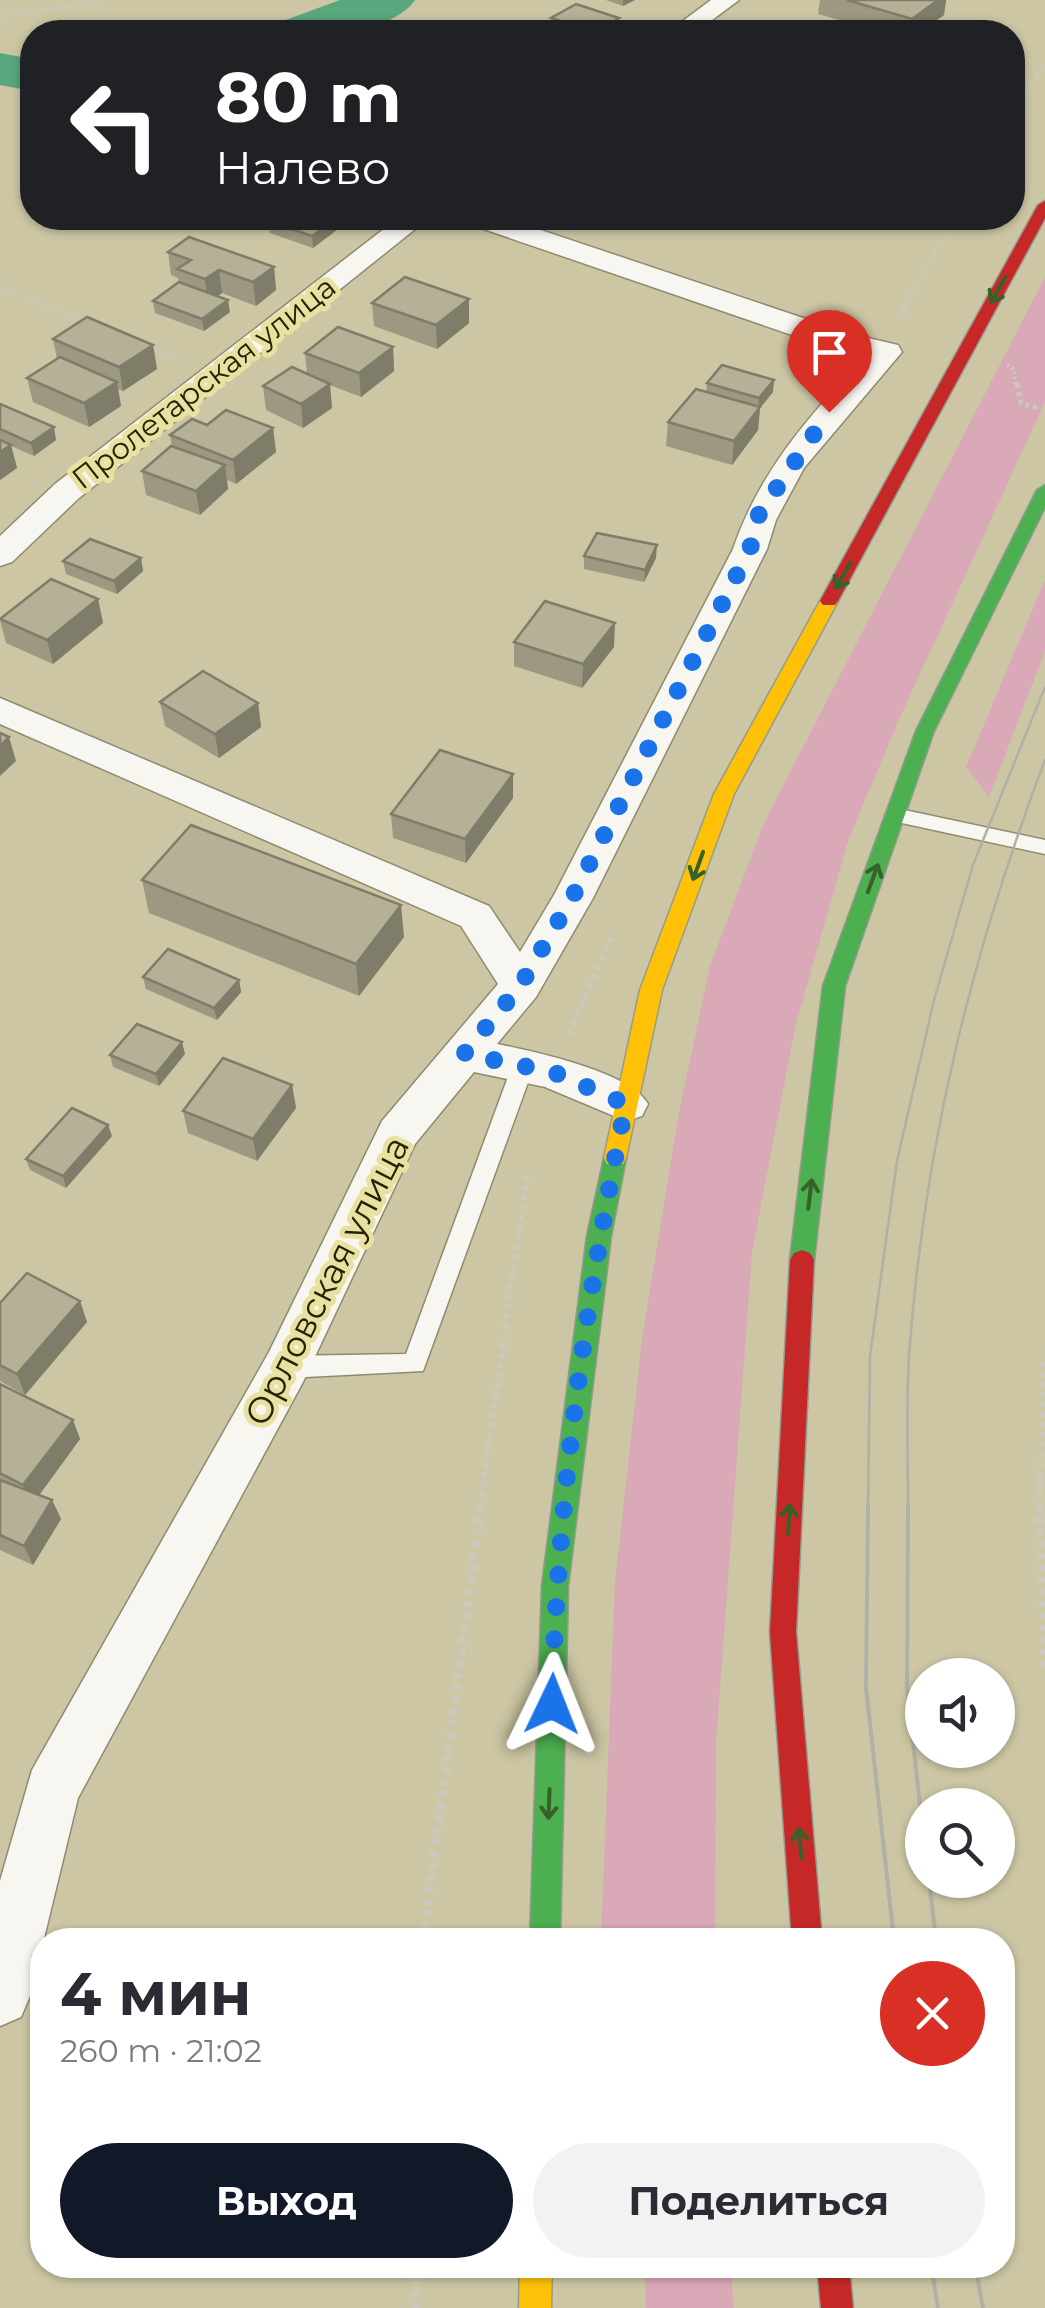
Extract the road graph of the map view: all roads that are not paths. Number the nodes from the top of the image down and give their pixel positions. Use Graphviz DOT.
graph roads {
  1 [pos="727,0"];
  2 [pos="698,20"];
  3 [pos="1045,205"];
  4 [pos="399,230"];
  5 [pos="515,230"];
  6 [pos="1045,490"];
  7 [pos="0,555"];
  8 [pos="0,710"];
  9 [pos="895,815"];
  10 [pos="1045,847"];
  11 [pos="520,986"];
  12 [pos="464,1054"];
  13 [pos="524,1066"];
  14 [pos="626,1104"];
  15 [pos="286,1367"];
  16 [pos="545,1928"];
  17 [pos="806,1928"];
  18 [pos="0,1996"];
  19 [pos="535,2278"];
  20 [pos="834,2278"];
  21 [pos="534,2308"];
  22 [pos="836,2308"];
  1 -- 2 [label="street"];
  3 -- 14 [label="main road, one-way"];
  4 -- 7 [label="street, Пролетарская улица"];
  5 -- 11 [label="street, Орловская улица"];
  6 -- 9 [label="main road"];
  8 -- 11 [label="street"];
  9 -- 10 [label="lane"];
  17 -- 9 [label="main road, one-way"];
  11 -- 12 [label="street, Орловская улица"];
  12 -- 13 [label="street"];
  12 -- 15 [label="street, Орловская улица"];
  13 -- 14 [label="street"];
  13 -- 15 [label="lane"];
  14 -- 16 [label="main road, one-way"];
  15 -- 18 [label="street, Орловская улица"];
  19 -- 21 [label="main road"];
  20 -- 22 [label="main road"];
}
